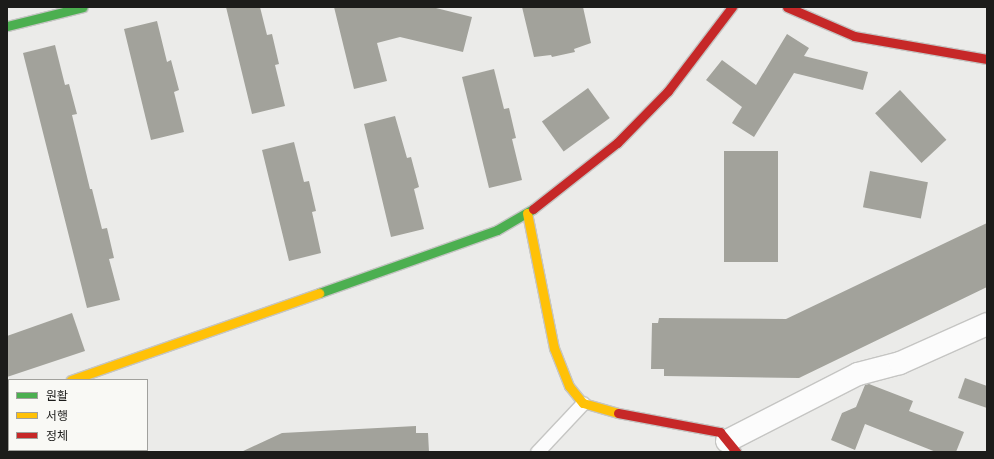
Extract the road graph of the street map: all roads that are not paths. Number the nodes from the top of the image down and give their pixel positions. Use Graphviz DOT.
graph roads {
  1 [pos="84,7"];
  2 [pos="732,7"];
  3 [pos="787,7"];
  4 [pos="7,26"];
  5 [pos="987,59"];
  6 [pos="527,213"];
  7 [pos="987,324"];
  8 [pos="74,379"];
  9 [pos="583,404"];
  10 [pos="732,447"];
  11 [pos="537,452"];
  1 -- 4 [label="street"];
  2 -- 6 [label="street"];
  3 -- 5 [label="street"];
  6 -- 8 [label="street"];
  6 -- 9 [label="street"];
  7 -- 10 [label="street"];
  9 -- 10 [label="street"];
  9 -- 11 [label="lane"];
}
